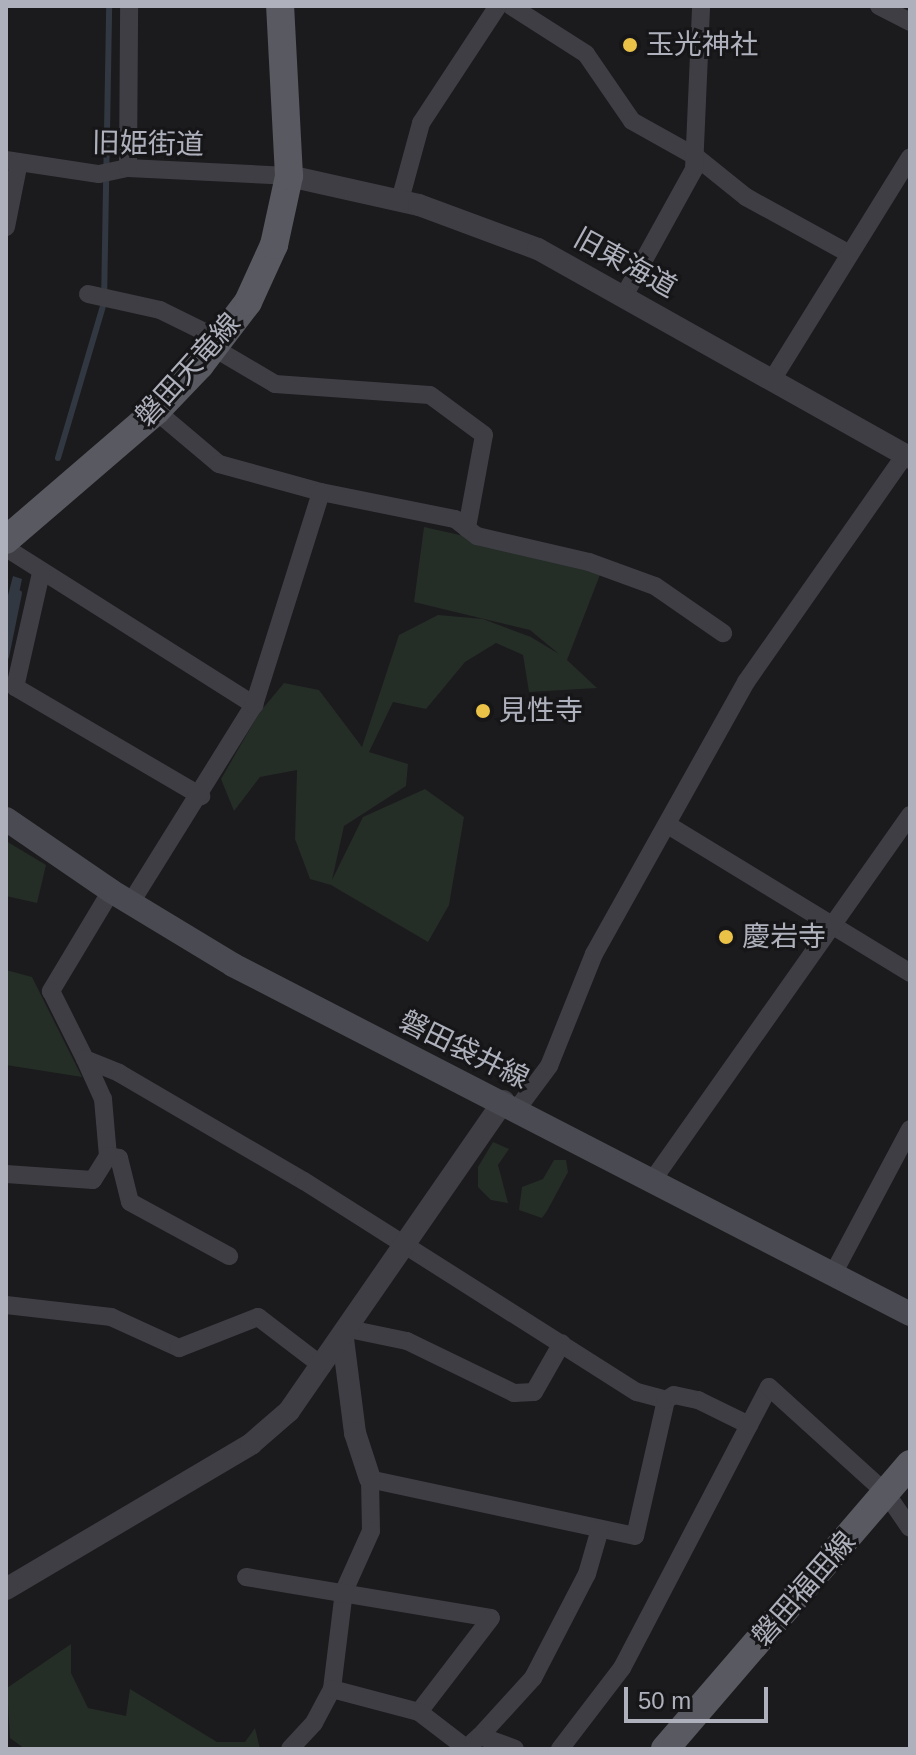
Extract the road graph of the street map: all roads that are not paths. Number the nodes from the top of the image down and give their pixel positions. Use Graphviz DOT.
graph roads {
  1 [pos="129,6"];
  2 [pos="280,6"];
  3 [pos="498,6"];
  4 [pos="511,6"];
  5 [pos="701,6"];
  6 [pos="879,6"];
  7 [pos="910,22"];
  8 [pos="695,156"];
  9 [pos="910,157"];
  10 [pos="13,161"];
  11 [pos="128,168"];
  12 [pos="289,176"];
  13 [pos="400,200"];
  14 [pos="6,227"];
  15 [pos="848,253"];
  16 [pos="88,294"];
  17 [pos="624,296"];
  18 [pos="217,344"];
  19 [pos="772,380"];
  20 [pos="156,411"];
  21 [pos="907,456"];
  22 [pos="321,492"];
  23 [pos="467,528"];
  24 [pos="6,540"];
  25 [pos="6,548"];
  26 [pos="41,573"];
  27 [pos="723,633"];
  28 [pos="254,705"];
  29 [pos="201,796"];
  30 [pos="910,815"];
  31 [pos="6,819"];
  32 [pos="668,825"];
  33 [pos="121,898"];
  34 [pos="830,921"];
  35 [pos="910,973"];
  36 [pos="85,1059"];
  37 [pos="511,1105"];
  38 [pos="910,1129"];
  39 [pos="108,1156"];
  40 [pos="6,1174"];
  41 [pos="652,1181"];
  42 [pos="407,1245"];
  43 [pos="229,1256"];
  44 [pos="833,1274"];
  45 [pos="6,1305"];
  46 [pos="910,1314"];
  47 [pos="346,1334"];
  48 [pos="562,1343"];
  49 [pos="322,1366"];
  50 [pos="666,1400"];
  51 [pos="749,1425"];
  52 [pos="910,1464"];
  53 [pos="370,1479"];
  54 [pos="886,1493"];
  55 [pos="910,1528"];
  56 [pos="600,1529"];
  57 [pos="246,1577"];
  58 [pos="6,1589"];
  59 [pos="344,1591"];
  60 [pos="332,1689"];
  61 [pos="419,1712"];
  62 [pos="471,1744"];
  63 [pos="290,1749"];
  64 [pos="515,1749"];
  65 [pos="560,1749"];
  66 [pos="665,1749"];
  1 -- 11 [label="street"];
  2 -- 12 [label="main road, 磐田天竜線"];
  3 -- 13 [label="street"];
  4 -- 8 [label="street"];
  5 -- 8 [label="street"];
  6 -- 7 [label="street"];
  8 -- 15 [label="street"];
  8 -- 17 [label="street"];
  9 -- 15 [label="street"];
  10 -- 11 [label="street, 旧姫街道"];
  10 -- 14 [label="street"];
  11 -- 12 [label="street, 旧姫街道"];
  12 -- 13 [label="street, 旧東海道"];
  12 -- 18 [label="main road, 磐田天竜線"];
  13 -- 17 [label="street, 旧東海道"];
  15 -- 19 [label="street"];
  16 -- 18 [label="street"];
  17 -- 19 [label="street, 旧東海道"];
  18 -- 20 [label="main road, 磐田天竜線"];
  18 -- 23 [label="street"];
  19 -- 21 [label="street, 旧東海道"];
  20 -- 22 [label="street"];
  20 -- 24 [label="main road, 磐田天竜線"];
  21 -- 32 [label="street"];
  22 -- 23 [label="street"];
  22 -- 28 [label="street"];
  23 -- 27 [label="street"];
  25 -- 26 [label="street"];
  26 -- 28 [label="street"];
  26 -- 29 [label="street"];
  28 -- 29 [label="street"];
  29 -- 33 [label="street"];
  30 -- 34 [label="street"];
  31 -- 33 [label="main road, 磐田袋井線"];
  32 -- 34 [label="street"];
  32 -- 37 [label="street"];
  33 -- 36 [label="street"];
  33 -- 37 [label="main road, 磐田袋井線"];
  34 -- 35 [label="street"];
  34 -- 41 [label="street"];
  36 -- 39 [label="street"];
  36 -- 42 [label="street"];
  37 -- 41 [label="main road, 磐田袋井線"];
  37 -- 42 [label="street"];
  38 -- 44 [label="street"];
  39 -- 40 [label="street"];
  39 -- 43 [label="street"];
  41 -- 44 [label="main road, 磐田袋井線"];
  42 -- 47 [label="street"];
  42 -- 48 [label="street"];
  44 -- 46 [label="main road, 磐田袋井線"];
  45 -- 49 [label="street"];
  47 -- 48 [label="street"];
  47 -- 49 [label="street"];
  47 -- 53 [label="street"];
  48 -- 50 [label="street"];
  49 -- 58 [label="street"];
  50 -- 51 [label="street"];
  50 -- 56 [label="street"];
  51 -- 54 [label="street"];
  51 -- 65 [label="street"];
  52 -- 54 [label="main road, 磐田福田線"];
  53 -- 56 [label="street"];
  53 -- 59 [label="street"];
  54 -- 55 [label="street"];
  54 -- 66 [label="main road, 磐田福田線"];
  56 -- 62 [label="street"];
  57 -- 59 [label="street"];
  59 -- 60 [label="street"];
  59 -- 61 [label="street"];
  60 -- 61 [label="street"];
  60 -- 63 [label="street"];
  61 -- 62 [label="street"];
  62 -- 64 [label="street"];
}
